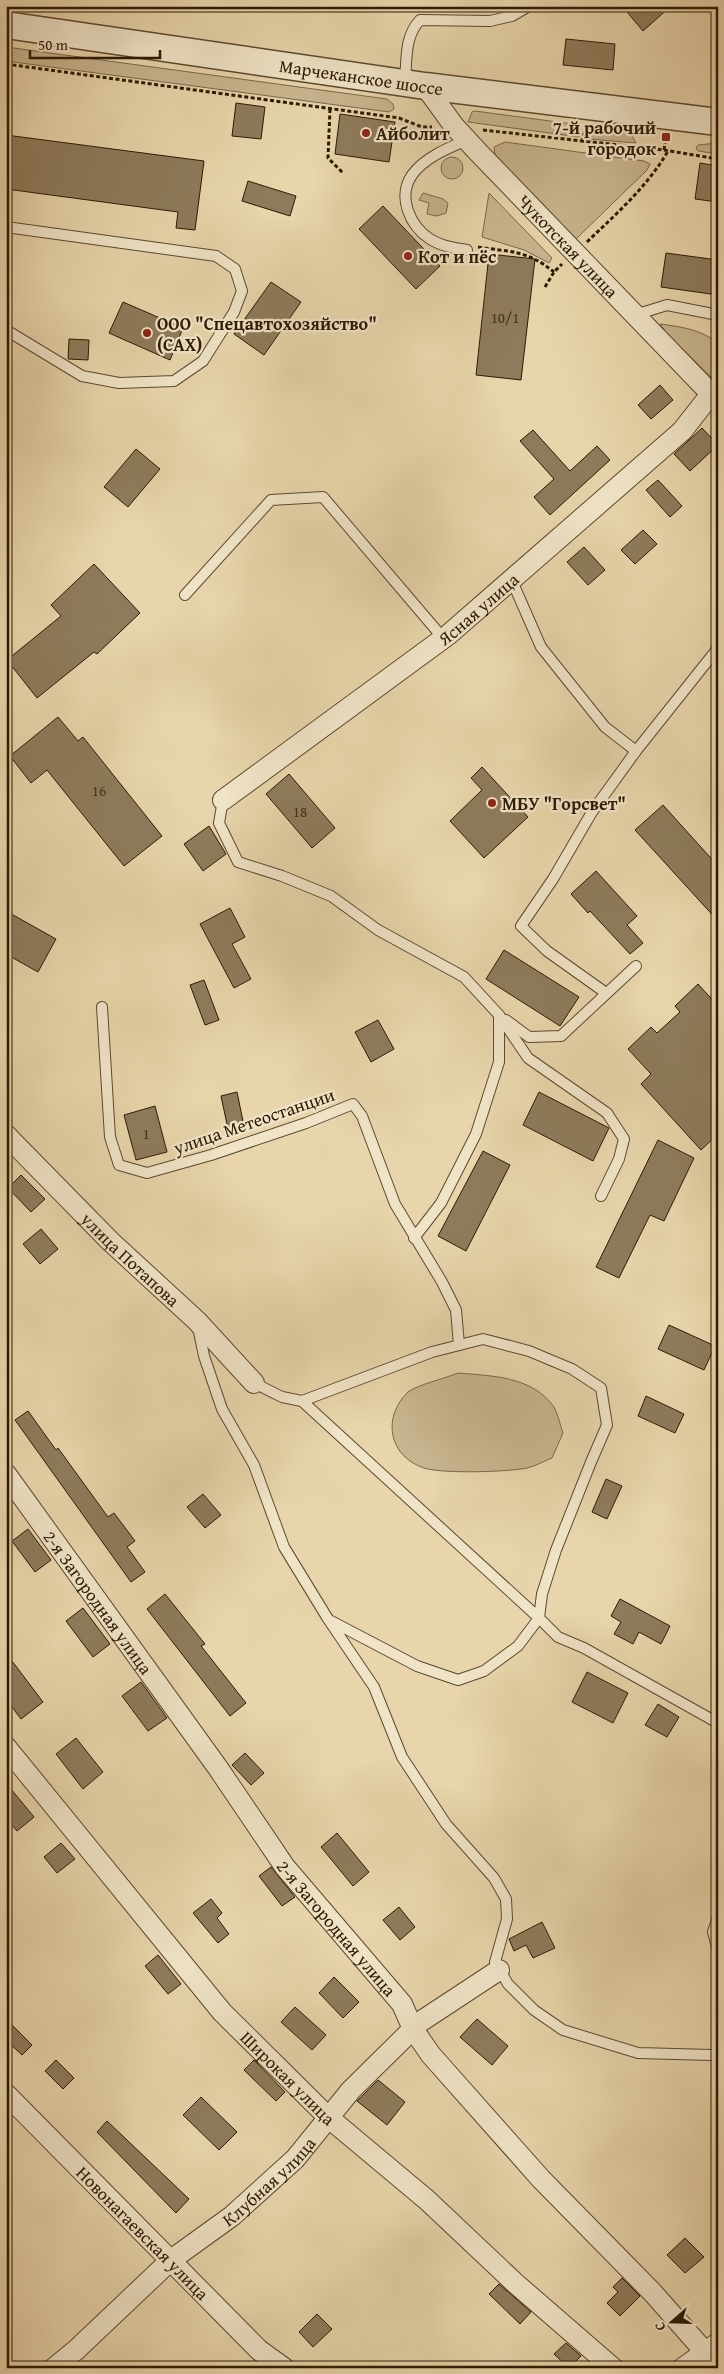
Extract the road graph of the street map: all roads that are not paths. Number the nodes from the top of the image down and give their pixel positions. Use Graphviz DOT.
graph roads {
  1 [pos="528,6"];
  2 [pos="6,25"];
  3 [pos="415,84"];
  4 [pos="718,122"];
  5 [pos="461,133"];
  6 [pos="6,227"];
  7 [pos="472,248"];
  8 [pos="635,315"];
  9 [pos="718,315"];
  10 [pos="6,330"];
  11 [pos="714,398"];
  12 [pos="512,580"];
  13 [pos="185,596"];
  14 [pos="444,638"];
  15 [pos="718,648"];
  16 [pos="636,751"];
  17 [pos="223,800"];
  18 [pos="636,966"];
  19 [pos="606,993"];
  20 [pos="102,1007"];
  21 [pos="499,1015"];
  22 [pos="6,1136"];
  23 [pos="601,1196"];
  24 [pos="414,1238"];
  25 [pos="197,1321"];
  26 [pos="459,1345"];
  27 [pos="254,1383"];
  28 [pos="302,1401"];
  29 [pos="6,1474"];
  30 [pos="539,1618"];
  31 [pos="328,1619"];
  32 [pos="718,1723"];
  33 [pos="6,1747"];
  34 [pos="718,1918"];
  35 [pos="718,1951"];
  36 [pos="499,1970"];
  37 [pos="412,2030"];
  38 [pos="718,2052"];
  39 [pos="6,2094"];
  40 [pos="328,2118"];
  41 [pos="171,2260"];
  42 [pos="710,2356"];
  43 [pos="54,2368"];
  44 [pos="284,2368"];
  45 [pos="613,2368"];
  46 [pos="683,2368"];
  1 -- 3 [label="lane"];
  2 -- 3 [label="street, Марчеканское шоссе"];
  3 -- 4 [label="street, Марчеканское шоссе"];
  3 -- 5 [label="street, Чукотская улица"];
  5 -- 7 [label="lane"];
  5 -- 8 [label="street, Чукотская улица"];
  6 -- 10 [label="lane"];
  8 -- 9 [label="lane"];
  8 -- 11 [label="street, Чукотская улица"];
  11 -- 12 [label="street, Ясная улица"];
  12 -- 14 [label="street, Ясная улица"];
  12 -- 16 [label="lane"];
  13 -- 14 [label="lane"];
  14 -- 17 [label="street, Ясная улица"];
  15 -- 16 [label="lane"];
  16 -- 19 [label="lane"];
  17 -- 21 [label="lane"];
  18 -- 19 [label="lane"];
  19 -- 21 [label="lane"];
  20 -- 24 [label="lane, улица Метеостанции"];
  21 -- 23 [label="lane"];
  21 -- 24 [label="lane"];
  22 -- 25 [label="street, улица Потапова"];
  24 -- 26 [label="lane, улица Метеостанции"];
  25 -- 27 [label="street, улица Потапова"];
  25 -- 31 [label="lane"];
  26 -- 28 [label="lane"];
  26 -- 30 [label="lane"];
  27 -- 28 [label="lane"];
  28 -- 30 [label="lane"];
  29 -- 37 [label="street, 2-я Загородная улица"];
  30 -- 31 [label="lane"];
  30 -- 32 [label="lane"];
  31 -- 36 [label="lane"];
  33 -- 40 [label="street, Широкая улица"];
  34 -- 35 [label="lane"];
  36 -- 37 [label="street, Клубная улица"];
  36 -- 38 [label="lane"];
  37 -- 40 [label="street, Клубная улица"];
  37 -- 42 [label="street, 2-я Загородная улица"];
  39 -- 41 [label="street, Новонагаевская улица"];
  40 -- 41 [label="street, Клубная улица"];
  40 -- 45 [label="street, Широкая улица"];
  41 -- 43 [label="street, Клубная улица"];
  41 -- 44 [label="street, Новонагаевская улица"];
  42 -- 46 [label="street"];
}
